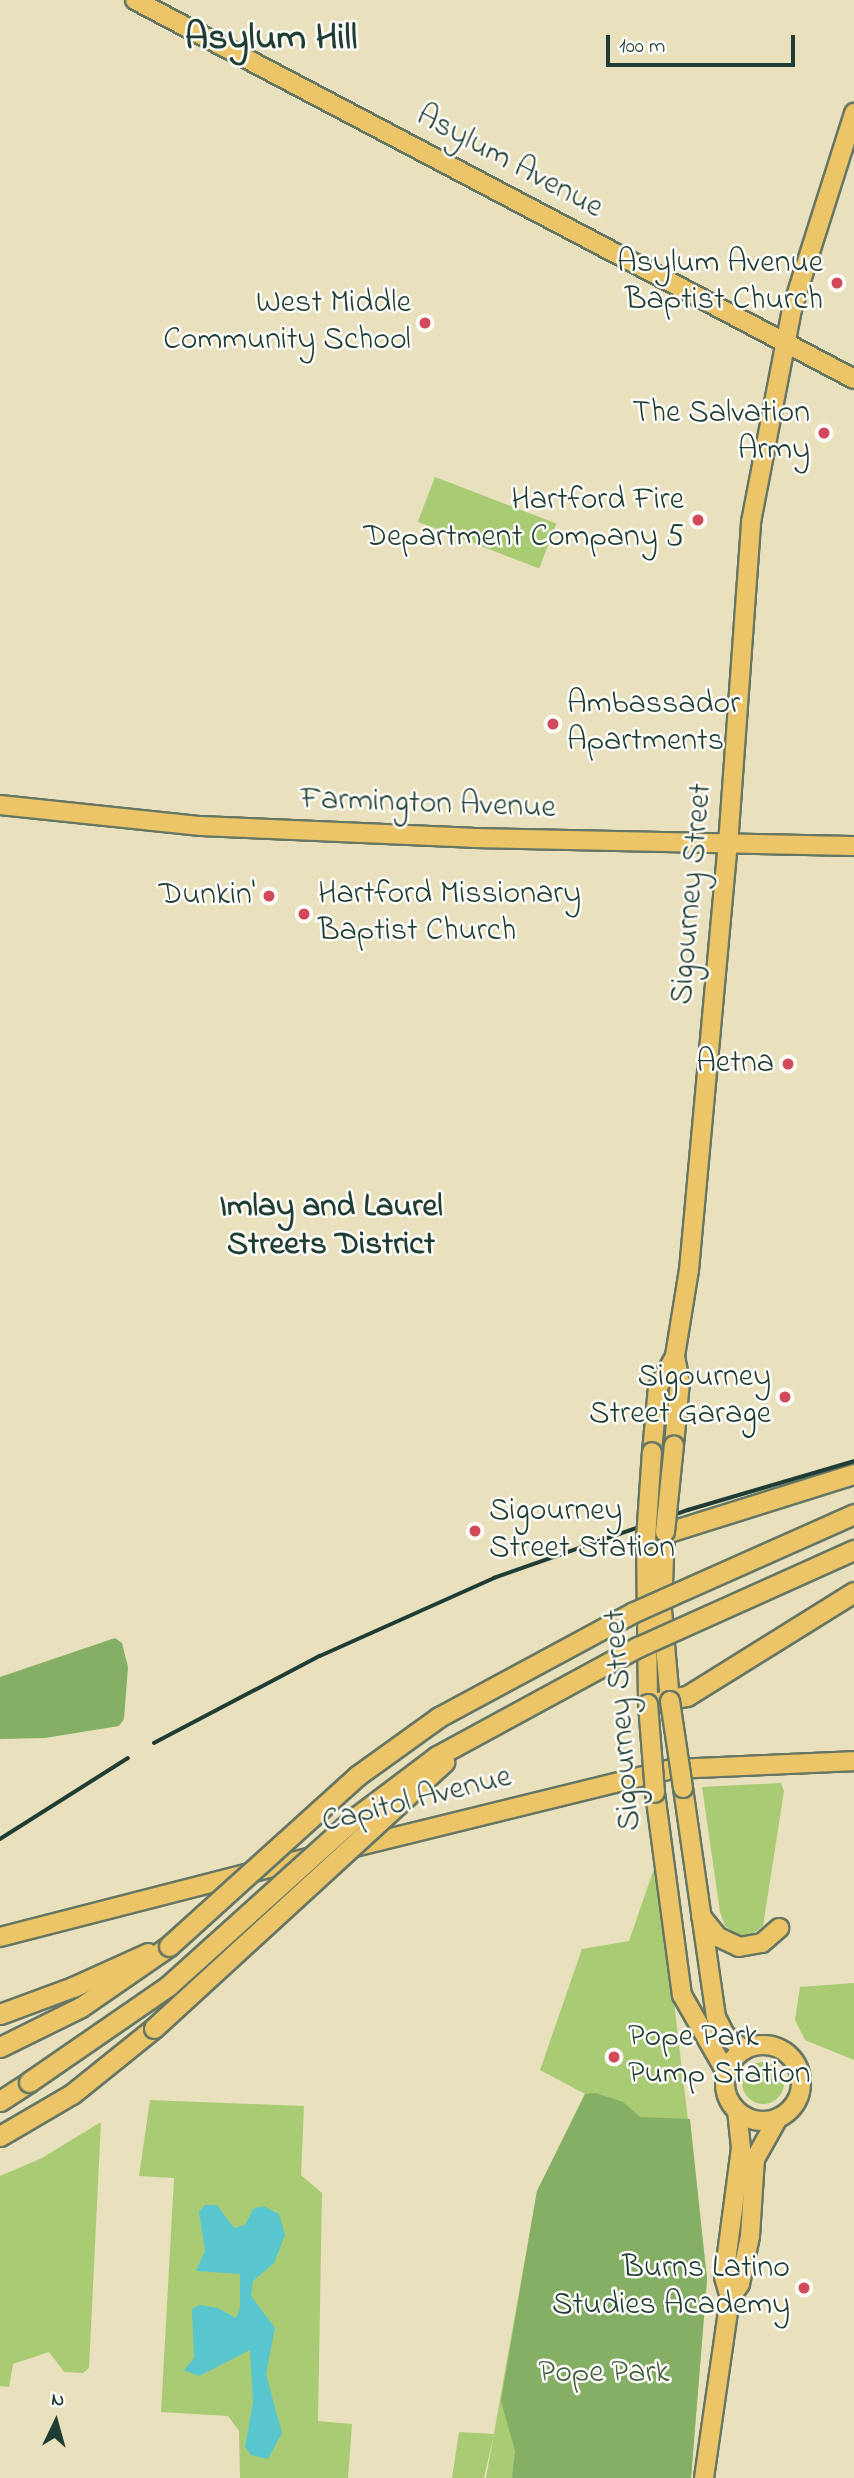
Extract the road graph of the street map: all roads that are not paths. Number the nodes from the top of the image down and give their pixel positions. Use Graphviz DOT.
graph roads {
  1 [pos="135,0"];
  2 [pos="854,113"];
  3 [pos="785,342"];
  4 [pos="854,379"];
  5 [pos="0,805"];
  6 [pos="728,845"];
  7 [pos="854,846"];
  8 [pos="675,1356"];
  9 [pos="854,1474"];
  10 [pos="854,1514"];
  11 [pos="665,1532"];
  12 [pos="646,1539"];
  13 [pos="854,1550"];
  14 [pos="854,1592"];
  15 [pos="670,1701"];
  16 [pos="648,1704"];
  17 [pos="460,1742"];
  18 [pos="854,1761"];
  19 [pos="688,1823"];
  20 [pos="660,1827"];
  21 [pos="699,1913"];
  22 [pos="779,1928"];
  23 [pos="0,1937"];
  24 [pos="169,1946"];
  25 [pos="8,2011"];
  26 [pos="0,2047"];
  27 [pos="744,2050"];
  28 [pos="726,2072"];
  29 [pos="0,2101"];
  30 [pos="737,2111"];
  31 [pos="778,2118"];
  32 [pos="0,2136"];
  33 [pos="731,2223"];
  34 [pos="751,2225"];
  35 [pos="730,2298"];
  36 [pos="704,2478"];
  1 -- 3 [label="main road, Asylum Avenue"];
  2 -- 3 [label="main road, Sigourney Street"];
  3 -- 4 [label="main road, Asylum Avenue"];
  3 -- 6 [label="main road, Sigourney Street"];
  5 -- 6 [label="main road, Farmington Avenue"];
  6 -- 7 [label="main road, Farmington Avenue"];
  6 -- 8 [label="main road, Sigourney Street"];
  8 -- 11 [label="main road, Sigourney Street, bridge"];
  8 -- 12 [label="main road, Sigourney Street, bridge"];
  9 -- 11 [label="highway"];
  10 -- 24 [label="highway, bridge"];
  11 -- 12 [label="highway, bridge"];
  11 -- 15 [label="main road, Sigourney Street, bridge"];
  12 -- 16 [label="main road, Sigourney Street, bridge"];
  13 -- 17 [label="highway, bridge"];
  14 -- 15 [label="highway"];
  15 -- 16 [label="highway"];
  15 -- 19 [label="main road, Sigourney Street, bridge"];
  16 -- 20 [label="main road, Sigourney Street, bridge"];
  17 -- 29 [label="highway, bridge"];
  17 -- 32 [label="highway, bridge"];
  18 -- 23 [label="main road, Capitol Avenue"];
  19 -- 20 [label="main road"];
  19 -- 21 [label="main road, Sigourney Street"];
  20 -- 28 [label="main road, Sigourney Street"];
  21 -- 22 [label="main road"];
  21 -- 27 [label="main road, Sigourney Street"];
  24 -- 25 [label="highway"];
  24 -- 26 [label="highway"];
  27 -- 28 [label="main road"];
  27 -- 31 [label="main road"];
  28 -- 30 [label="main road"];
  30 -- 31 [label="main road"];
  30 -- 33 [label="main road"];
  31 -- 34 [label="main road"];
  33 -- 34 [label="main road"];
  33 -- 35 [label="main road"];
  34 -- 35 [label="main road"];
  35 -- 36 [label="main road"];
}
